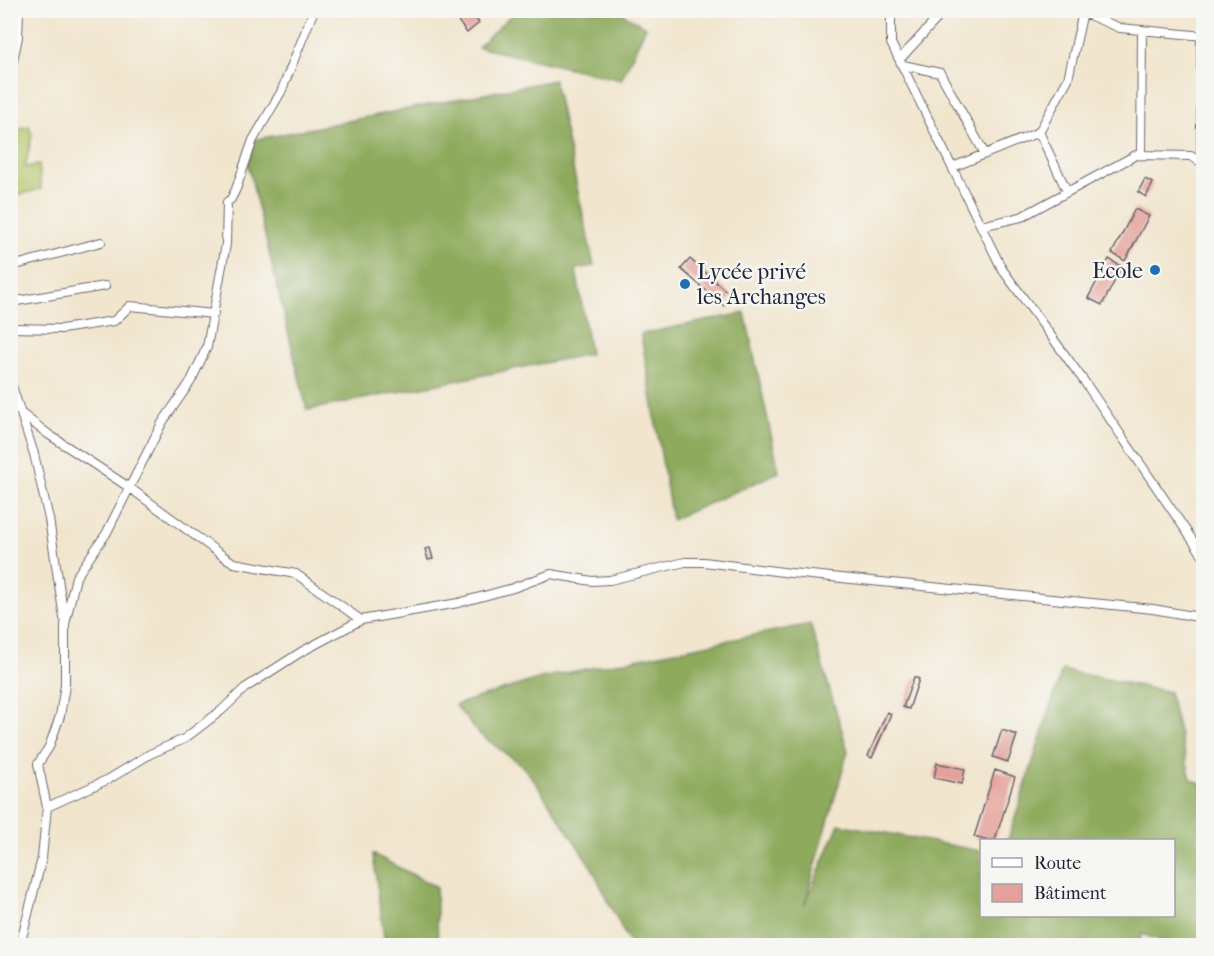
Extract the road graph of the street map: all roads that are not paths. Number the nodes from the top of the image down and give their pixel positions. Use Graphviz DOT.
graph roads {
  1 [pos="19,10"];
  2 [pos="314,10"];
  3 [pos="891,10"];
  4 [pos="945,10"];
  5 [pos="1081,11"];
  6 [pos="1142,31"];
  7 [pos="1202,36"];
  8 [pos="901,62"];
  9 [pos="10,75"];
  10 [pos="1039,132"];
  11 [pos="985,154"];
  12 [pos="1141,155"];
  13 [pos="1202,163"];
  14 [pos="953,167"];
  15 [pos="1067,191"];
  16 [pos="981,226"];
  17 [pos="101,242"];
  18 [pos="10,248"];
  19 [pos="12,266"];
  20 [pos="105,286"];
  21 [pos="11,302"];
  22 [pos="10,311"];
  23 [pos="214,314"];
  24 [pos="10,328"];
  25 [pos="10,374"];
  26 [pos="10,402"];
  27 [pos="22,414"];
  28 [pos="130,488"];
  29 [pos="1203,557"];
  30 [pos="1203,618"];
  31 [pos="361,620"];
  32 [pos="65,624"];
  33 [pos="47,807"];
  34 [pos="20,945"];
  1 -- 9 [label="street"];
  2 -- 23 [label="street"];
  3 -- 8 [label="street"];
  4 -- 8 [label="street"];
  5 -- 6 [label="street"];
  5 -- 10 [label="street"];
  6 -- 7 [label="street"];
  6 -- 12 [label="street"];
  7 -- 13 [label="street"];
  8 -- 11 [label="street"];
  8 -- 14 [label="street"];
  10 -- 11 [label="street"];
  10 -- 15 [label="street"];
  11 -- 14 [label="street"];
  12 -- 13 [label="street"];
  12 -- 15 [label="street"];
  14 -- 16 [label="street"];
  15 -- 16 [label="street"];
  16 -- 29 [label="street"];
  17 -- 19 [label="street"];
  18 -- 19 [label="street"];
  19 -- 21 [label="street"];
  20 -- 21 [label="street"];
  21 -- 22 [label="street"];
  23 -- 24 [label="street"];
  23 -- 28 [label="street"];
  25 -- 27 [label="street"];
  26 -- 27 [label="street"];
  27 -- 28 [label="street"];
  27 -- 32 [label="street"];
  28 -- 31 [label="street"];
  28 -- 32 [label="street"];
  30 -- 31 [label="street"];
  31 -- 33 [label="street"];
  32 -- 33 [label="street"];
  33 -- 34 [label="street"];
}
